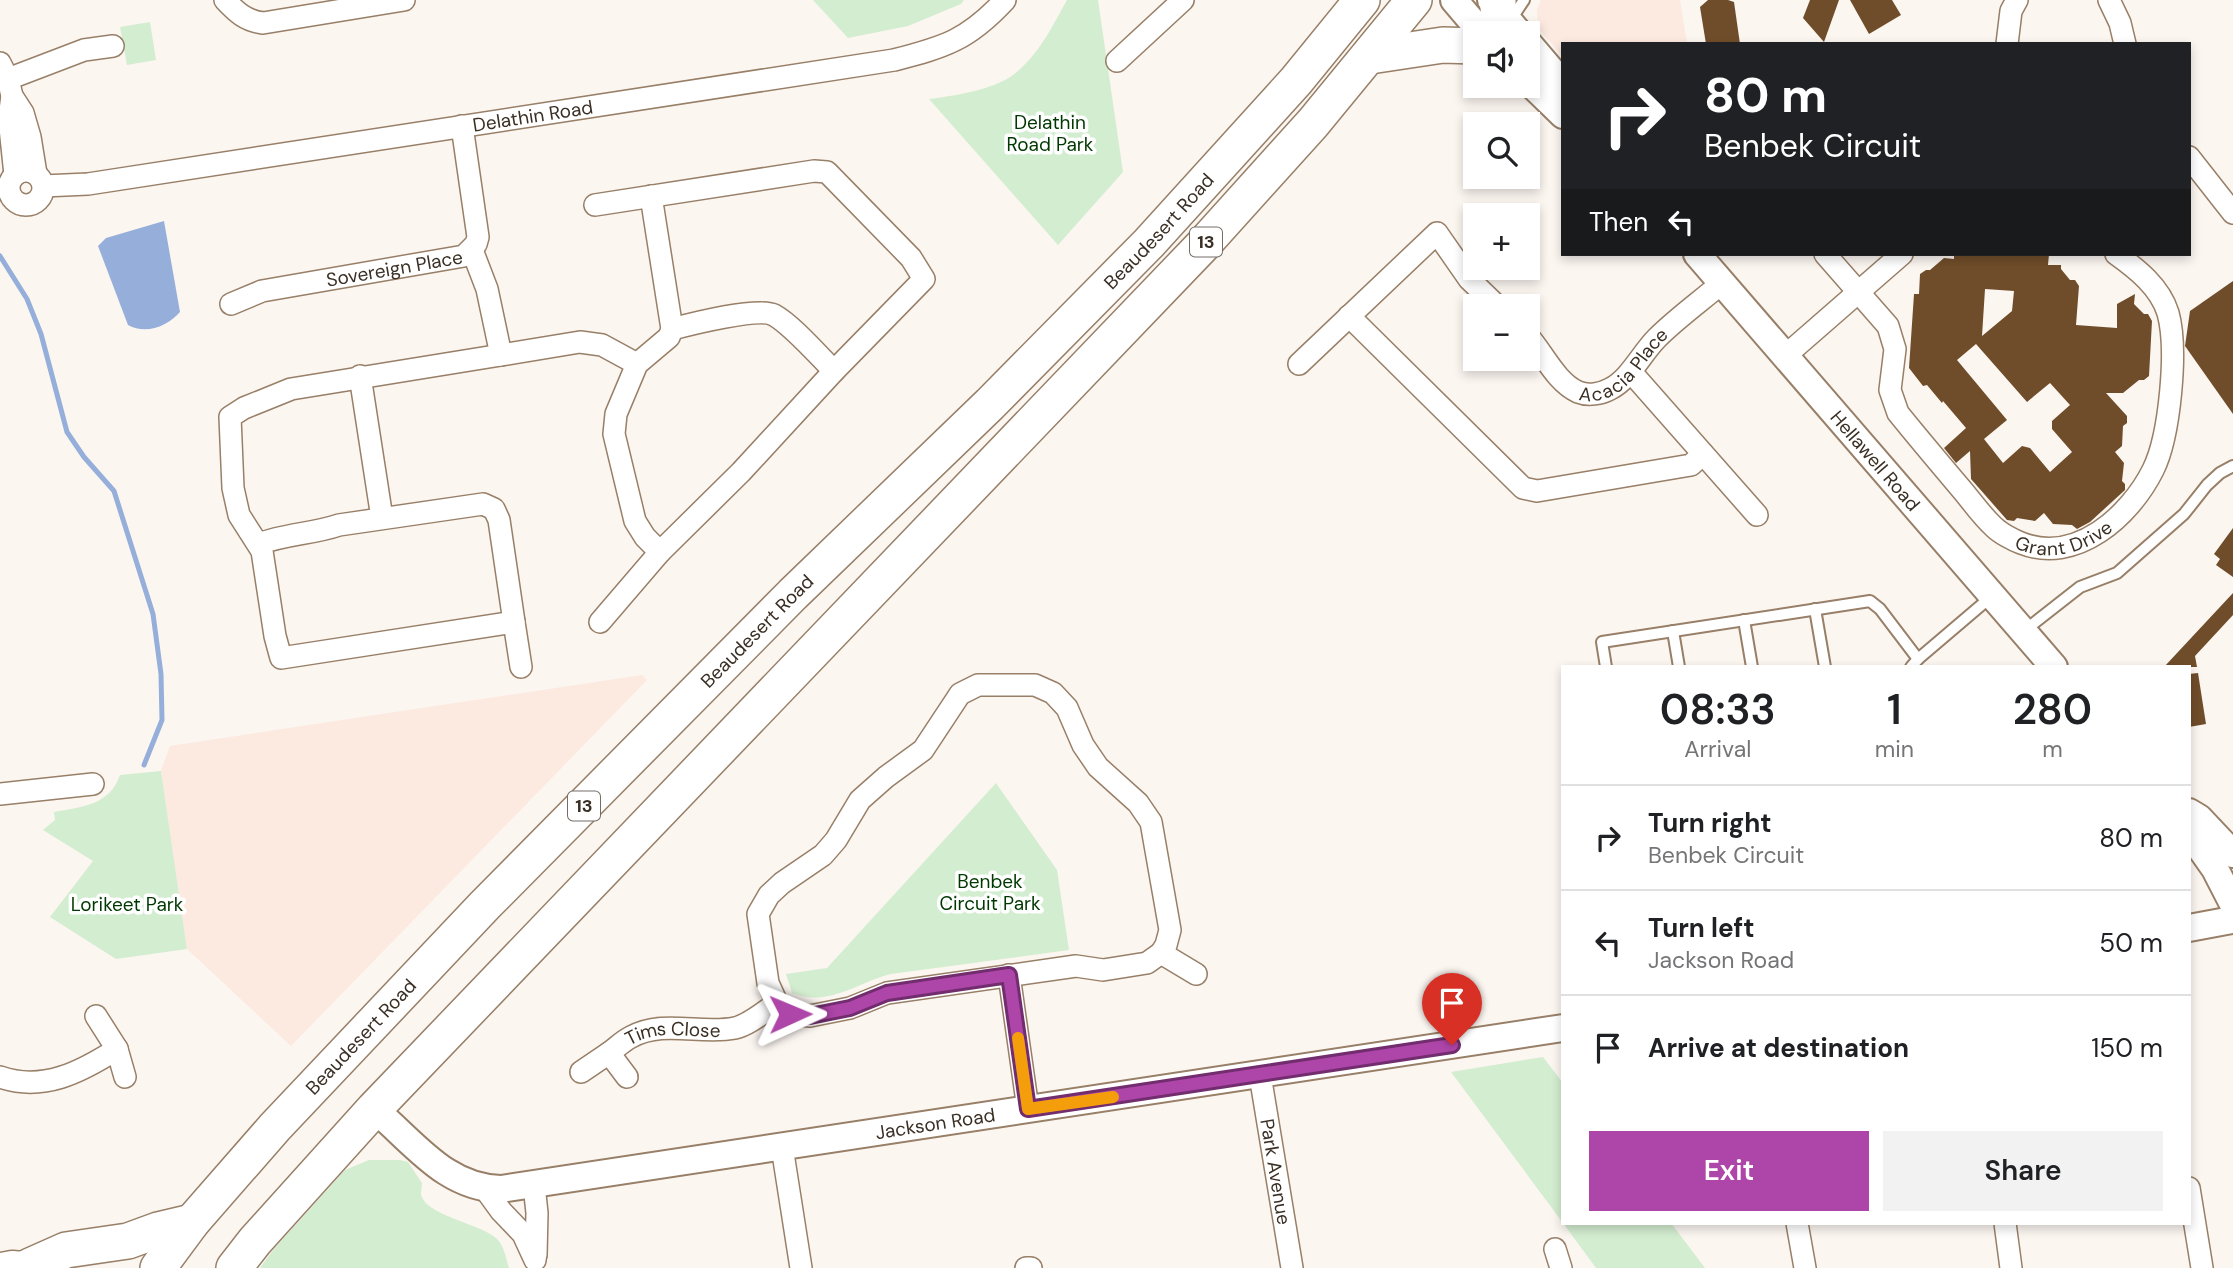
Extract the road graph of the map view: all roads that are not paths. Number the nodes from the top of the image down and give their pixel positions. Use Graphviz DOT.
graph roads {
  1 [pos="225,0"];
  2 [pos="404,0"];
  3 [pos="1005,0"];
  4 [pos="1183,0"];
  5 [pos="1414,0"];
  6 [pos="1454,0"];
  7 [pos="2017,0"];
  8 [pos="2109,0"];
  9 [pos="1357,3"];
  10 [pos="1503,16"];
  11 [pos="2007,42"];
  12 [pos="2125,42"];
  13 [pos="113,46"];
  14 [pos="1463,46"];
  15 [pos="1370,56"];
  16 [pos="1540,57"];
  17 [pos="1117,61"];
  18 [pos="7,79"];
  19 [pos="1561,82"];
  20 [pos="1540,93"];
  21 [pos="1561,114"];
  22 [pos="462,125"];
  23 [pos="2191,160"];
  24 [pos="21,184"];
  25 [pos="651,196"];
  26 [pos="595,205"];
  27 [pos="2233,213"];
  28 [pos="471,250"];
  29 [pos="1700,256"];
  30 [pos="1827,256"];
  31 [pos="1900,256"];
  32 [pos="2119,256"];
  33 [pos="1723,282"];
  34 [pos="1858,292"];
  35 [pos="1485,294"];
  36 [pos="231,304"];
  37 [pos="1349,316"];
  38 [pos="671,329"];
  39 [pos="1540,352"];
  40 [pos="501,355"];
  41 [pos="1785,356"];
  42 [pos="637,364"];
  43 [pos="1299,364"];
  44 [pos="834,371"];
  45 [pos="1631,372"];
  46 [pos="360,376"];
  47 [pos="1703,454"];
  48 [pos="2233,466"];
  49 [pos="1757,515"];
  50 [pos="382,518"];
  51 [pos="259,544"];
  52 [pos="660,552"];
  53 [pos="1992,596"];
  54 [pos="1815,609"];
  55 [pos="1744,620"];
  56 [pos="514,622"];
  57 [pos="600,622"];
  58 [pos="1673,631"];
  59 [pos="2024,631"];
  60 [pos="1914,663"];
  61 [pos="1606,665"];
  62 [pos="1679,665"];
  63 [pos="1752,665"];
  64 [pos="1825,665"];
  65 [pos="2052,665"];
  66 [pos="522,667"];
  67 [pos="93,783"];
  68 [pos="0,794"];
  69 [pos="2191,813"];
  70 [pos="2191,835"];
  71 [pos="2233,854"];
  72 [pos="2233,913"];
  73 [pos="2191,927"];
  74 [pos="1161,953"];
  75 [pos="1196,974"];
  76 [pos="1009,975"];
  77 [pos="777,1003"];
  78 [pos="96,1016"];
  79 [pos="1561,1028"];
  80 [pos="117,1049"];
  81 [pos="609,1053"];
  82 [pos="581,1072"];
  83 [pos="1259,1075"];
  84 [pos="0,1077"];
  85 [pos="125,1077"];
  86 [pos="627,1077"];
  87 [pos="374,1109"];
  88 [pos="1028,1109"];
  89 [pos="782,1147"];
  90 [pos="534,1185"];
  91 [pos="485,1189"];
  92 [pos="2191,1200"];
  93 [pos="192,1222"];
  94 [pos="1797,1225"];
  95 [pos="2005,1225"];
  96 [pos="536,1264"];
  97 [pos="22,1267"];
  98 [pos="158,1268"];
  99 [pos="234,1268"];
  100 [pos="801,1268"];
  101 [pos="1292,1268"];
  102 [pos="1805,1268"];
  103 [pos="2011,1268"];
  104 [pos="2202,1268"];
  1 -- 2 [label="street"];
  3 -- 22 [label="street, Delathin Road"];
  4 -- 17 [label="street"];
  5 -- 15 [label="highway, Beaudesert Road / 13"];
  6 -- 10 [label="street"];
  7 -- 11 [label="street"];
  8 -- 12 [label="street"];
  9 -- 93 [label="highway, Beaudesert Road / 13"];
  13 -- 18 [label="street"];
  14 -- 15 [label="highway"];
  15 -- 87 [label="highway, Beaudesert Road / 13"];
  16 -- 19 [label="street"];
  18 -- 24 [label="street"];
  20 -- 21 [label="street"];
  22 -- 24 [label="street, Delathin Road"];
  22 -- 28 [label="street, Sovereign Place"];
  23 -- 27 [label="street"];
  25 -- 26 [label="street"];
  25 -- 38 [label="street"];
  25 -- 44 [label="street"];
  28 -- 36 [label="street, Sovereign Place"];
  28 -- 40 [label="street"];
  29 -- 33 [label="street, Hellawell Road"];
  30 -- 34 [label="street, Grant Drive"];
  31 -- 34 [label="street"];
  32 -- 34 [label="street, Grant Drive"];
  33 -- 41 [label="street, Hellawell Road"];
  33 -- 45 [label="street, Acacia Place"];
  34 -- 41 [label="street"];
  35 -- 37 [label="street"];
  37 -- 43 [label="street"];
  37 -- 47 [label="street"];
  38 -- 42 [label="street"];
  38 -- 44 [label="street"];
  39 -- 45 [label="street, Acacia Place"];
  40 -- 42 [label="street"];
  40 -- 46 [label="street"];
  41 -- 53 [label="street, Hellawell Road"];
  42 -- 52 [label="street"];
  44 -- 52 [label="street"];
  45 -- 47 [label="street"];
  46 -- 50 [label="street"];
  46 -- 51 [label="street"];
  47 -- 49 [label="street"];
  48 -- 59 [label="lane"];
  50 -- 51 [label="street"];
  50 -- 56 [label="street"];
  51 -- 56 [label="street"];
  52 -- 57 [label="street"];
  53 -- 59 [label="street, Hellawell Road"];
  53 -- 60 [label="lane"];
  54 -- 55 [label="lane"];
  54 -- 60 [label="lane"];
  54 -- 64 [label="lane"];
  55 -- 58 [label="lane"];
  55 -- 63 [label="lane"];
  56 -- 66 [label="street"];
  58 -- 61 [label="lane"];
  58 -- 62 [label="lane"];
  59 -- 65 [label="street, Hellawell Road"];
  67 -- 68 [label="street"];
  69 -- 71 [label="street"];
  70 -- 72 [label="street"];
  72 -- 73 [label="street"];
  74 -- 75 [label="street"];
  74 -- 76 [label="street"];
  74 -- 77 [label="street"];
  76 -- 77 [label="street"];
  76 -- 88 [label="street"];
  77 -- 81 [label="street, Tims Close"];
  78 -- 80 [label="street"];
  79 -- 83 [label="street, Jackson Road"];
  80 -- 84 [label="street"];
  80 -- 85 [label="street"];
  81 -- 82 [label="street, Tims Close"];
  81 -- 86 [label="street, Tims Close"];
  83 -- 88 [label="street, Jackson Road"];
  83 -- 101 [label="street, Park Avenue"];
  87 -- 91 [label="street, Jackson Road"];
  87 -- 99 [label="highway, Beaudesert Road / 13"];
  88 -- 89 [label="street, Jackson Road"];
  89 -- 90 [label="street, Jackson Road"];
  89 -- 100 [label="street"];
  90 -- 91 [label="street, Jackson Road"];
  90 -- 96 [label="street"];
  91 -- 96 [label="street"];
  92 -- 104 [label="street"];
  93 -- 97 [label="highway"];
  93 -- 98 [label="highway, Beaudesert Road / 13"];
  94 -- 102 [label="street"];
  95 -- 103 [label="street"];
}
